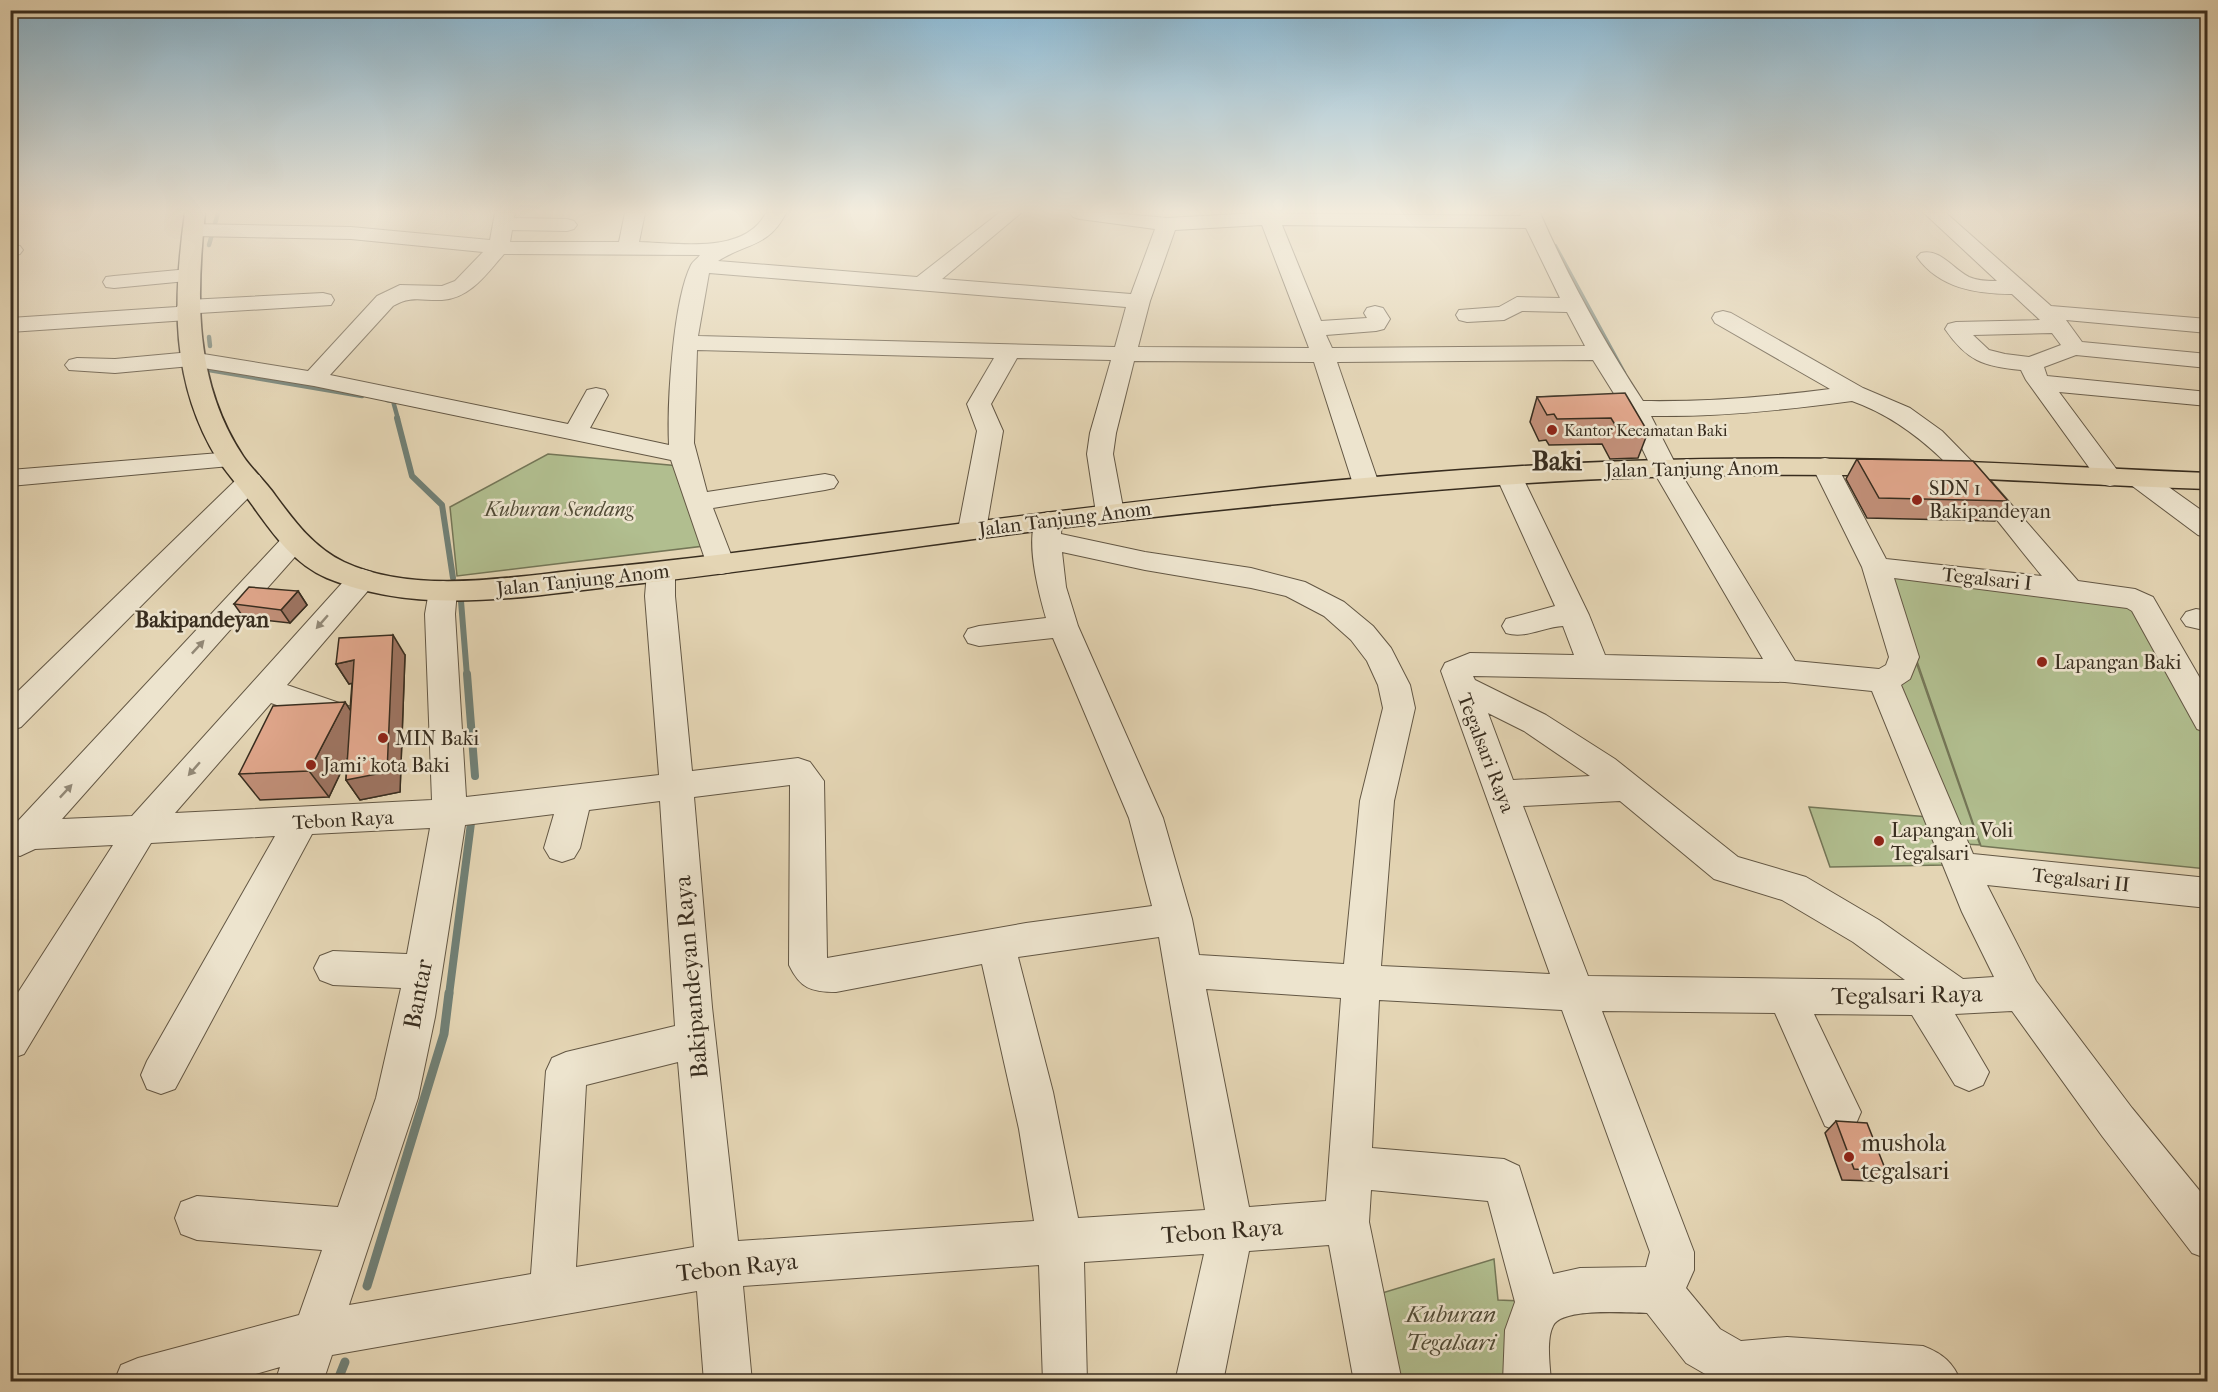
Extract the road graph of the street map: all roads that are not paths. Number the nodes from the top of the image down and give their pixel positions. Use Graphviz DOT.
graph roads {
  1 [pos="157,278"];
  2 [pos="189,278"];
  3 [pos="469,278"];
  4 [pos="696,278"];
  5 [pos="857,278"];
  6 [pos="929,278"];
  7 [pos="1147,278"];
  8 [pos="1292,278"];
  9 [pos="1560,278"];
  10 [pos="1955,278"];
  11 [pos="2007,278"];
  12 [pos="114,282"];
  13 [pos="923,283"];
  14 [pos="2017,287"];
  15 [pos="323,300"];
  16 [pos="1139,301"];
  17 [pos="1575,305"];
  18 [pos="1375,313"];
  19 [pos="1467,315"];
  20 [pos="188,316"];
  21 [pos="1723,318"];
  22 [pos="2052,319"];
  23 [pos="10,325"];
  24 [pos="2208,326"];
  25 [pos="1312,329"];
  26 [pos="121,333"];
  27 [pos="687,343"];
  28 [pos="2074,348"];
  29 [pos="1009,352"];
  30 [pos="1600,352"];
  31 [pos="1124,354"];
  32 [pos="1323,355"];
  33 [pos="191,359"];
  34 [pos="2208,361"];
  35 [pos="77,365"];
  36 [pos="2036,374"];
  37 [pos="314,379"];
  38 [pos="1854,393"];
  39 [pos="596,395"];
  40 [pos="2208,399"];
  41 [pos="1635,408"];
  42 [pos="575,433"];
  43 [pos="682,455"];
  44 [pos="1825,466"];
  45 [pos="1664,467"];
  46 [pos="241,470"];
  47 [pos="1965,470"];
  48 [pos="1509,476"];
  49 [pos="10,478"];
  50 [pos="2110,478"];
  51 [pos="2140,479"];
  52 [pos="2208,481"];
  53 [pos="825,482"];
  54 [pos="1367,488"];
  55 [pos="699,502"];
  56 [pos="1110,513"];
  57 [pos="2208,529"];
  58 [pos="972,530"];
  59 [pos="1047,530"];
  60 [pos="295,541"];
  61 [pos="721,565"];
  62 [pos="1876,567"];
  63 [pos="661,572"];
  64 [pos="362,579"];
  65 [pos="2069,588"];
  66 [pos="442,591"];
  67 [pos="1574,615"];
  68 [pos="1063,626"];
  69 [pos="1517,626"];
  70 [pos="979,636"];
  71 [pos="1594,666"];
  72 [pos="1785,671"];
  73 [pos="1884,681"];
  74 [pos="1460,686"];
  75 [pos="264,689"];
  76 [pos="340,715"];
  77 [pos="10,719"];
  78 [pos="2208,721"];
  79 [pos="674,786"];
  80 [pos="1627,787"];
  81 [pos="1503,794"];
  82 [pos="576,798"];
  83 [pos="458,812"];
  84 [pos="301,822"];
  85 [pos="141,829"];
  86 [pos="16,841"];
  87 [pos="562,848"];
  88 [pos="1963,868"];
  89 [pos="2205,898"];
  90 [pos="1174,919"];
  91 [pos="996,945"];
  92 [pos="333,968"];
  93 [pos="1183,971"];
  94 [pos="423,972"];
  95 [pos="1361,982"];
  96 [pos="1576,993"];
  97 [pos="2022,993"];
  98 [pos="1786,995"];
  99 [pos="1940,997"];
  100 [pos="696,1039"];
  101 [pos="10,1041"];
  102 [pos="1969,1072"];
  103 [pos="161,1075"];
  104 [pos="1840,1112"];
  105 [pos="1350,1167"];
  106 [pos="197,1218"];
  107 [pos="1347,1222"];
  108 [pos="353,1230"];
  109 [pos="1231,1230"];
  110 [pos="2208,1237"];
  111 [pos="1059,1242"];
  112 [pos="719,1265"];
  113 [pos="1658,1290"];
  114 [pos="552,1293"];
  115 [pos="1539,1305"];
  116 [pos="330,1332"];
  117 [pos="1065,1378"];
  118 [pos="138,1382"];
  119 [pos="299,1382"];
  120 [pos="728,1382"];
  121 [pos="1198,1382"];
  122 [pos="1378,1382"];
  123 [pos="1527,1382"];
  124 [pos="1937,1382"];
  1 -- 12 [label="street"];
  2 -- 20 [label="main road, Jalan Tanjung Anom"];
  3 -- 37 [label="street"];
  4 -- 27 [label="street"];
  5 -- 13 [label="street"];
  6 -- 13 [label="street"];
  7 -- 16 [label="street"];
  8 -- 25 [label="street"];
  9 -- 17 [label="street"];
  10 -- 14 [label="street"];
  11 -- 14 [label="street"];
  13 -- 16 [label="street"];
  14 -- 22 [label="street"];
  15 -- 20 [label="street"];
  16 -- 31 [label="street"];
  17 -- 19 [label="street"];
  17 -- 30 [label="street"];
  18 -- 25 [label="street"];
  20 -- 23 [label="street"];
  20 -- 26 [label="street"];
  20 -- 33 [label="main road, Jalan Tanjung Anom"];
  21 -- 38 [label="street, Tegalsari I"];
  22 -- 24 [label="street"];
  22 -- 28 [label="street"];
  22 -- 36 [label="street"];
  25 -- 32 [label="street"];
  27 -- 29 [label="street"];
  27 -- 43 [label="street"];
  28 -- 34 [label="street"];
  28 -- 36 [label="street"];
  29 -- 31 [label="street"];
  29 -- 58 [label="street"];
  30 -- 32 [label="street"];
  30 -- 41 [label="street"];
  31 -- 32 [label="street"];
  31 -- 56 [label="street"];
  32 -- 54 [label="street"];
  33 -- 35 [label="street"];
  33 -- 37 [label="street"];
  33 -- 46 [label="main road, Jalan Tanjung Anom"];
  36 -- 40 [label="street"];
  36 -- 50 [label="street"];
  37 -- 42 [label="street"];
  38 -- 41 [label="street"];
  38 -- 47 [label="street, Tegalsari I"];
  39 -- 42 [label="street"];
  41 -- 45 [label="street"];
  42 -- 43 [label="street"];
  43 -- 55 [label="street"];
  44 -- 45 [label="main road, Jalan Tanjung Anom"];
  44 -- 47 [label="main road, Jalan Tanjung Anom"];
  44 -- 62 [label="street"];
  45 -- 48 [label="main road, Jalan Tanjung Anom"];
  45 -- 72 [label="street"];
  46 -- 49 [label="street"];
  46 -- 60 [label="main road, Jalan Tanjung Anom"];
  46 -- 77 [label="street"];
  47 -- 50 [label="main road, Jalan Tanjung Anom"];
  47 -- 65 [label="street, Tegalsari I"];
  48 -- 54 [label="main road, Jalan Tanjung Anom"];
  48 -- 67 [label="street"];
  50 -- 51 [label="main road, Jalan Tanjung Anom"];
  51 -- 52 [label="main road, Jalan Tanjung Anom"];
  51 -- 57 [label="street"];
  53 -- 55 [label="street"];
  54 -- 56 [label="main road, Jalan Tanjung Anom"];
  55 -- 61 [label="street"];
  56 -- 59 [label="main road, Jalan Tanjung Anom"];
  58 -- 59 [label="main road, Jalan Tanjung Anom"];
  58 -- 61 [label="main road, Jalan Tanjung Anom"];
  59 -- 68 [label="street"];
  59 -- 95 [label="street"];
  60 -- 64 [label="main road, Jalan Tanjung Anom"];
  86 -- 60 [label="street, one-way"];
  61 -- 63 [label="main road, Jalan Tanjung Anom"];
  62 -- 65 [label="street, Tegalsari I"];
  62 -- 73 [label="street"];
  63 -- 66 [label="main road, Jalan Tanjung Anom"];
  63 -- 79 [label="street, Bakipandeyan Raya"];
  64 -- 66 [label="main road, Jalan Tanjung Anom"];
  64 -- 75 [label="street, one-way"];
  65 -- 78 [label="street"];
  66 -- 83 [label="street, Bantar"];
  67 -- 69 [label="street"];
  67 -- 71 [label="street"];
  68 -- 70 [label="street"];
  68 -- 90 [label="street"];
  71 -- 72 [label="street"];
  71 -- 74 [label="street, Tegalsari Raya"];
  72 -- 73 [label="street"];
  73 -- 88 [label="street, Tegalsari Raya"];
  74 -- 80 [label="street"];
  74 -- 81 [label="street, Tegalsari Raya"];
  75 -- 76 [label="street"];
  75 -- 85 [label="street, one-way"];
  79 -- 82 [label="street, Tebon Raya"];
  79 -- 91 [label="street, Tebon Raya"];
  79 -- 100 [label="street, Bakipandeyan Raya"];
  80 -- 81 [label="street"];
  80 -- 99 [label="street"];
  81 -- 96 [label="street, Tegalsari Raya"];
  82 -- 83 [label="street, Tebon Raya"];
  82 -- 87 [label="street"];
  83 -- 84 [label="street, Tebon Raya"];
  83 -- 94 [label="street, Bantar"];
  84 -- 85 [label="street, Tebon Raya"];
  84 -- 103 [label="street"];
  85 -- 86 [label="street, Tebon Raya"];
  85 -- 101 [label="street"];
  88 -- 89 [label="street, Tegalsari II"];
  88 -- 97 [label="street, Tegalsari Raya"];
  90 -- 91 [label="street, Tebon Raya"];
  90 -- 93 [label="street"];
  91 -- 111 [label="street"];
  92 -- 94 [label="street"];
  93 -- 95 [label="street, Tegalsari Raya"];
  93 -- 109 [label="street"];
  94 -- 108 [label="street, Bantar"];
  95 -- 96 [label="street, Tegalsari Raya"];
  95 -- 105 [label="street"];
  96 -- 98 [label="street, Tegalsari Raya"];
  96 -- 113 [label="street, Tegalsari Raya"];
  97 -- 99 [label="street, Tegalsari Raya"];
  97 -- 110 [label="street, Tegalsari Raya"];
  98 -- 99 [label="street, Tegalsari Raya"];
  98 -- 104 [label="street"];
  99 -- 102 [label="street"];
  100 -- 112 [label="street, Bakipandeyan Raya"];
  100 -- 114 [label="street"];
  105 -- 107 [label="street"];
  105 -- 115 [label="street"];
  106 -- 108 [label="street"];
  107 -- 109 [label="street, Tebon Raya"];
  107 -- 122 [label="street"];
  108 -- 116 [label="street, Bantar"];
  109 -- 111 [label="street, Tebon Raya"];
  109 -- 121 [label="street"];
  111 -- 112 [label="street, Tebon Raya"];
  111 -- 117 [label="street"];
  112 -- 114 [label="street, Tebon Raya"];
  112 -- 120 [label="street, Bakipandeyan Raya"];
  113 -- 115 [label="street"];
  113 -- 124 [label="street"];
  114 -- 116 [label="street, Tebon Raya"];
  115 -- 123 [label="street"];
  116 -- 118 [label="street, Tebon Raya"];
  116 -- 119 [label="street, Bantar"];
}
